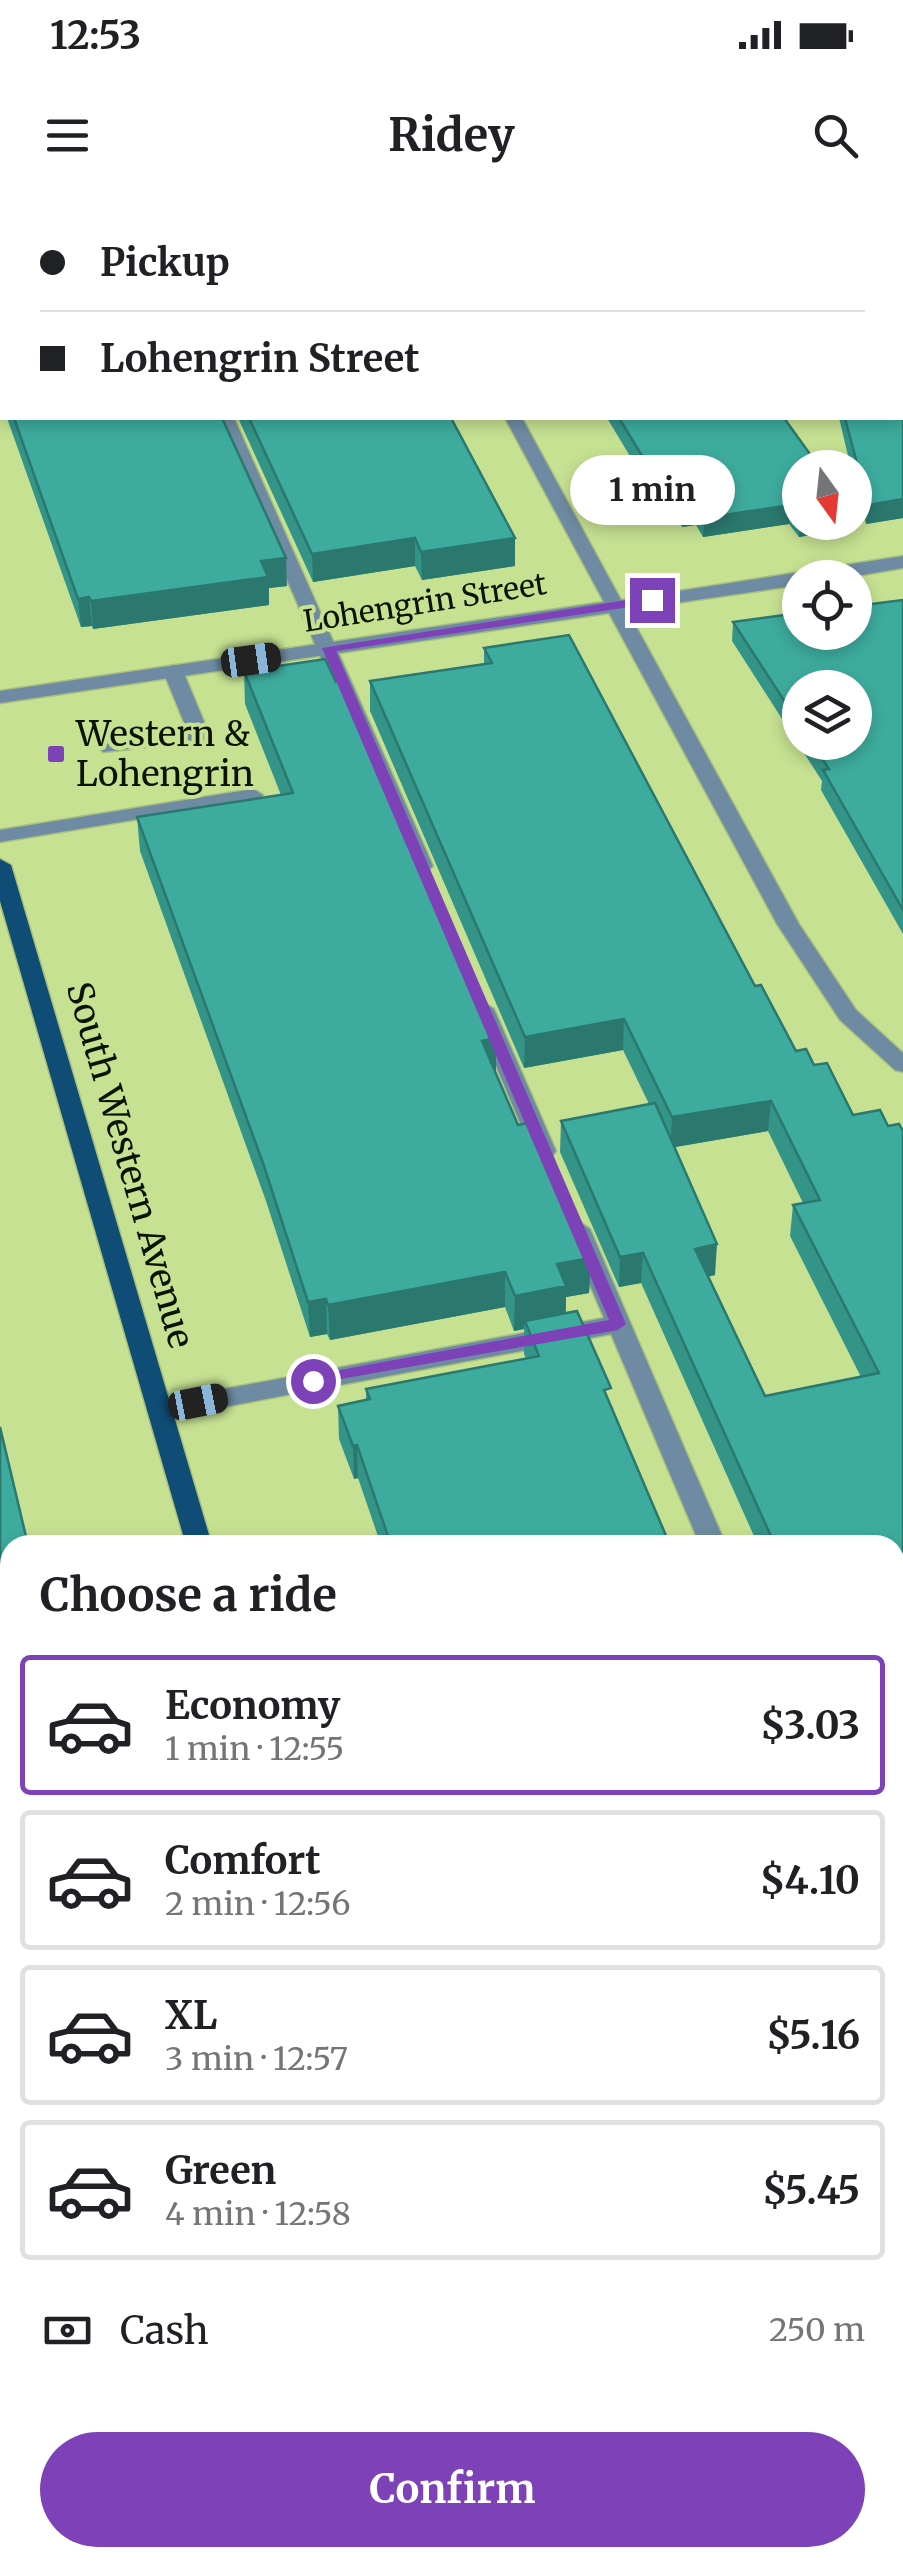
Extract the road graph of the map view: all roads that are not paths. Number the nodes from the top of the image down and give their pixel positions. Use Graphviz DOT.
graph roads {
  1 [pos="226,420"];
  2 [pos="514,420"];
  3 [pos="903,562"];
  4 [pos="872,567"];
  5 [pos="782,582"];
  6 [pos="614,605"];
  7 [pos="328,648"];
  8 [pos="173,671"];
  9 [pos="0,697"];
  10 [pos="110,748"];
  11 [pos="254,795"];
  12 [pos="0,836"];
  13 [pos="0,864"];
  14 [pos="430,886"];
  15 [pos="478,995"];
  16 [pos="903,1065"];
  17 [pos="556,1178"];
  18 [pos="572,1214"];
  19 [pos="618,1324"];
  20 [pos="160,1410"];
  21 [pos="197,1535"];
  22 [pos="709,1535"];
  1 -- 7 [label="street"];
  2 -- 6 [label="street"];
  3 -- 4 [label="street"];
  5 -- 6 [label="street, Lohengrin Street"];
  6 -- 7 [label="street, Lohengrin Street"];
  6 -- 16 [label="street"];
  7 -- 8 [label="street, Lohengrin Street"];
  7 -- 14 [label="street"];
  8 -- 9 [label="street, Lohengrin Street"];
  8 -- 10 [label="street"];
  11 -- 12 [label="street"];
  13 -- 20 [label="main road, South Western Avenue"];
  15 -- 17 [label="street"];
  18 -- 19 [label="street"];
  19 -- 20 [label="street"];
  19 -- 22 [label="street"];
  20 -- 21 [label="main road, South Western Avenue"];
}
